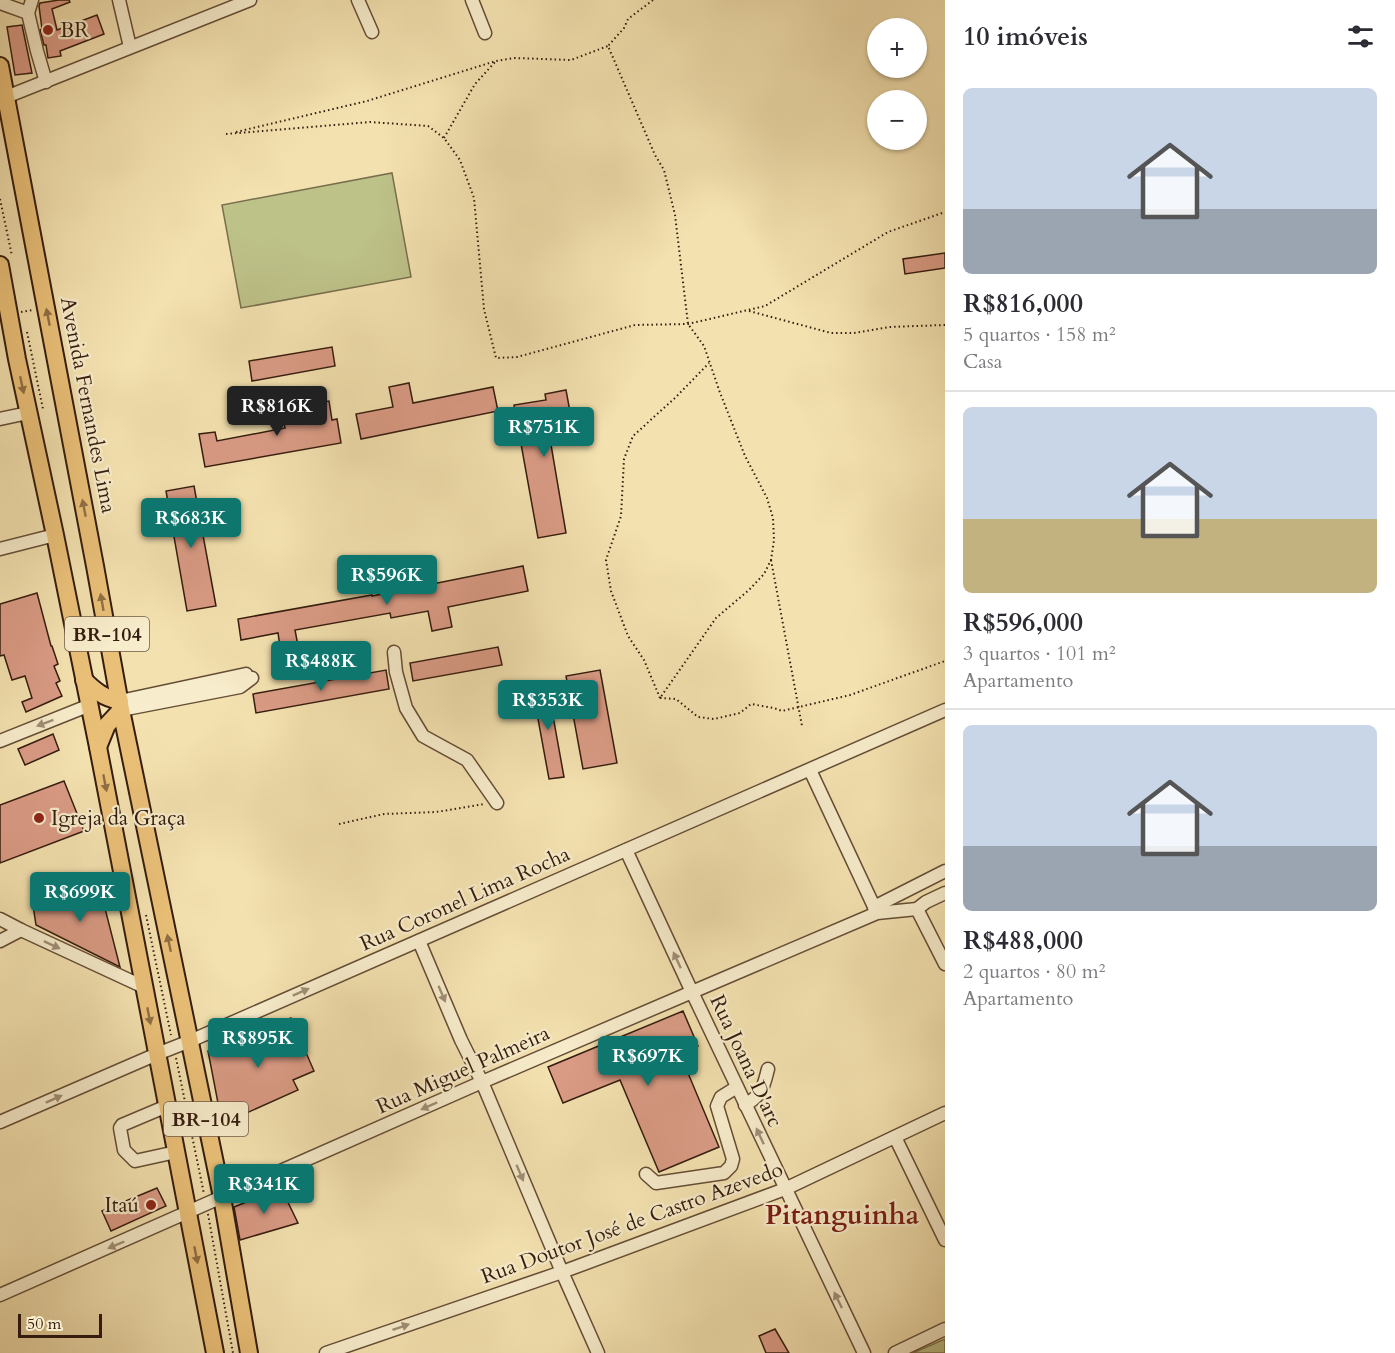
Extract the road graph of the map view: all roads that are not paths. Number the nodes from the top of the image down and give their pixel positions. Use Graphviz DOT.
graph roads {
  1 [pos="32,0"];
  2 [pos="119,0"];
  3 [pos="250,0"];
  4 [pos="358,0"];
  5 [pos="472,0"];
  6 [pos="0,3"];
  7 [pos="28,13"];
  8 [pos="372,32"];
  9 [pos="485,33"];
  10 [pos="130,47"];
  11 [pos="0,66"];
  12 [pos="46,81"];
  13 [pos="6,97"];
  14 [pos="0,266"];
  15 [pos="28,413"];
  16 [pos="0,419"];
  17 [pos="55,535"];
  18 [pos="0,549"];
  19 [pos="394,652"];
  20 [pos="249,676"];
  21 [pos="84,680"];
  22 [pos="90,705"];
  23 [pos="120,706"];
  24 [pos="945,711"];
  25 [pos="0,741"];
  26 [pos="98,747"];
  27 [pos="810,770"];
  28 [pos="497,802"];
  29 [pos="626,850"];
  30 [pos="945,871"];
  31 [pos="945,893"];
  32 [pos="917,909"];
  33 [pos="875,910"];
  34 [pos="0,919"];
  35 [pos="21,930"];
  36 [pos="419,940"];
  37 [pos="0,941"];
  38 [pos="945,964"];
  39 [pos="144,987"];
  40 [pos="692,992"];
  41 [pos="190,1041"];
  42 [pos="157,1054"];
  43 [pos="768,1069"];
  44 [pos="482,1082"];
  45 [pos="737,1087"];
  46 [pos="745,1105"];
  47 [pos="167,1106"];
  48 [pos="945,1113"];
  49 [pos="0,1122"];
  50 [pos="895,1137"];
  51 [pos="176,1152"];
  52 [pos="646,1174"];
  53 [pos="785,1189"];
  54 [pos="222,1197"];
  55 [pos="189,1213"];
  56 [pos="945,1240"];
  57 [pos="562,1272"];
  58 [pos="0,1295"];
  59 [pos="945,1329"];
  60 [pos="215,1353"];
  61 [pos="249,1353"];
  62 [pos="326,1353"];
  63 [pos="598,1353"];
  64 [pos="864,1353"];
  65 [pos="895,1353"];
  1 -- 7 [label="street"];
  2 -- 10 [label="street"];
  3 -- 10 [label="street"];
  4 -- 8 [label="street"];
  5 -- 9 [label="street"];
  6 -- 7 [label="street"];
  7 -- 12 [label="street"];
  10 -- 12 [label="street"];
  11 -- 13 [label="highway, Avenida Fernandes Lima / BR-104"];
  12 -- 13 [label="street"];
  23 -- 13 [label="highway, Avenida Fernandes Lima / BR-104, one-way"];
  14 -- 15 [label="highway, BR-104, one-way"];
  15 -- 16 [label="street"];
  15 -- 17 [label="highway, BR-104"];
  17 -- 18 [label="street"];
  17 -- 21 [label="highway, BR-104"];
  19 -- 28 [label="street"];
  20 -- 23 [label="street"];
  21 -- 22 [label="highway, BR-104"];
  21 -- 23 [label="highway"];
  22 -- 25 [label="street, one-way"];
  22 -- 26 [label="highway, BR-104"];
  23 -- 26 [label="highway"];
  41 -- 23 [label="highway, Avenida Fernandes Lima / BR-104, one-way"];
  24 -- 27 [label="street, Rua Coronel Lima Rocha"];
  26 -- 39 [label="highway, BR-104, one-way"];
  27 -- 29 [label="street, Rua Coronel Lima Rocha"];
  27 -- 33 [label="street"];
  29 -- 36 [label="street, Rua Coronel Lima Rocha"];
  40 -- 29 [label="street, Rua Joana D'arc, one-way"];
  30 -- 33 [label="street, Rua Miguel Palmeira"];
  31 -- 32 [label="street, Rua Miguel Palmeira"];
  32 -- 33 [label="street, Rua Miguel Palmeira"];
  32 -- 38 [label="street"];
  33 -- 40 [label="street, Rua Miguel Palmeira"];
  34 -- 35 [label="street"];
  35 -- 37 [label="street"];
  35 -- 39 [label="street, one-way"];
  41 -- 36 [label="street, Rua Coronel Lima Rocha, one-way"];
  36 -- 44 [label="street, one-way"];
  39 -- 42 [label="highway, BR-104, one-way"];
  40 -- 44 [label="street, Rua Miguel Palmeira"];
  40 -- 45 [label="street, Rua Joana D'arc"];
  41 -- 42 [label="street, Rua Coronel Lima Rocha"];
  41 -- 54 [label="highway, Avenida Fernandes Lima / BR-104"];
  42 -- 47 [label="highway, BR-104"];
  49 -- 42 [label="street, Rua Coronel Lima Rocha, one-way"];
  43 -- 46 [label="street"];
  44 -- 54 [label="street, Rua Miguel Palmeira, one-way"];
  44 -- 57 [label="street, one-way"];
  45 -- 46 [label="street, Rua Joana D'arc"];
  45 -- 52 [label="street"];
  53 -- 46 [label="street, Rua Joana D'arc, one-way"];
  47 -- 51 [label="highway, BR-104"];
  47 -- 51 [label="street"];
  48 -- 50 [label="street, Rua Doutor José de Castro Azevedo"];
  50 -- 53 [label="street, Rua Doutor José de Castro Azevedo"];
  50 -- 56 [label="street"];
  51 -- 55 [label="highway, BR-104"];
  53 -- 57 [label="street, Rua Doutor José de Castro Azevedo"];
  64 -- 53 [label="street, Rua Joana D'arc, one-way"];
  54 -- 55 [label="street, Rua Miguel Palmeira"];
  54 -- 61 [label="highway, Avenida Fernandes Lima / BR-104"];
  55 -- 58 [label="street, Rua Miguel Palmeira, one-way"];
  55 -- 60 [label="highway, BR-104, one-way"];
  62 -- 57 [label="street, Rua Doutor José de Castro Azevedo, one-way"];
  57 -- 63 [label="street"];
  59 -- 65 [label="street"];
}
